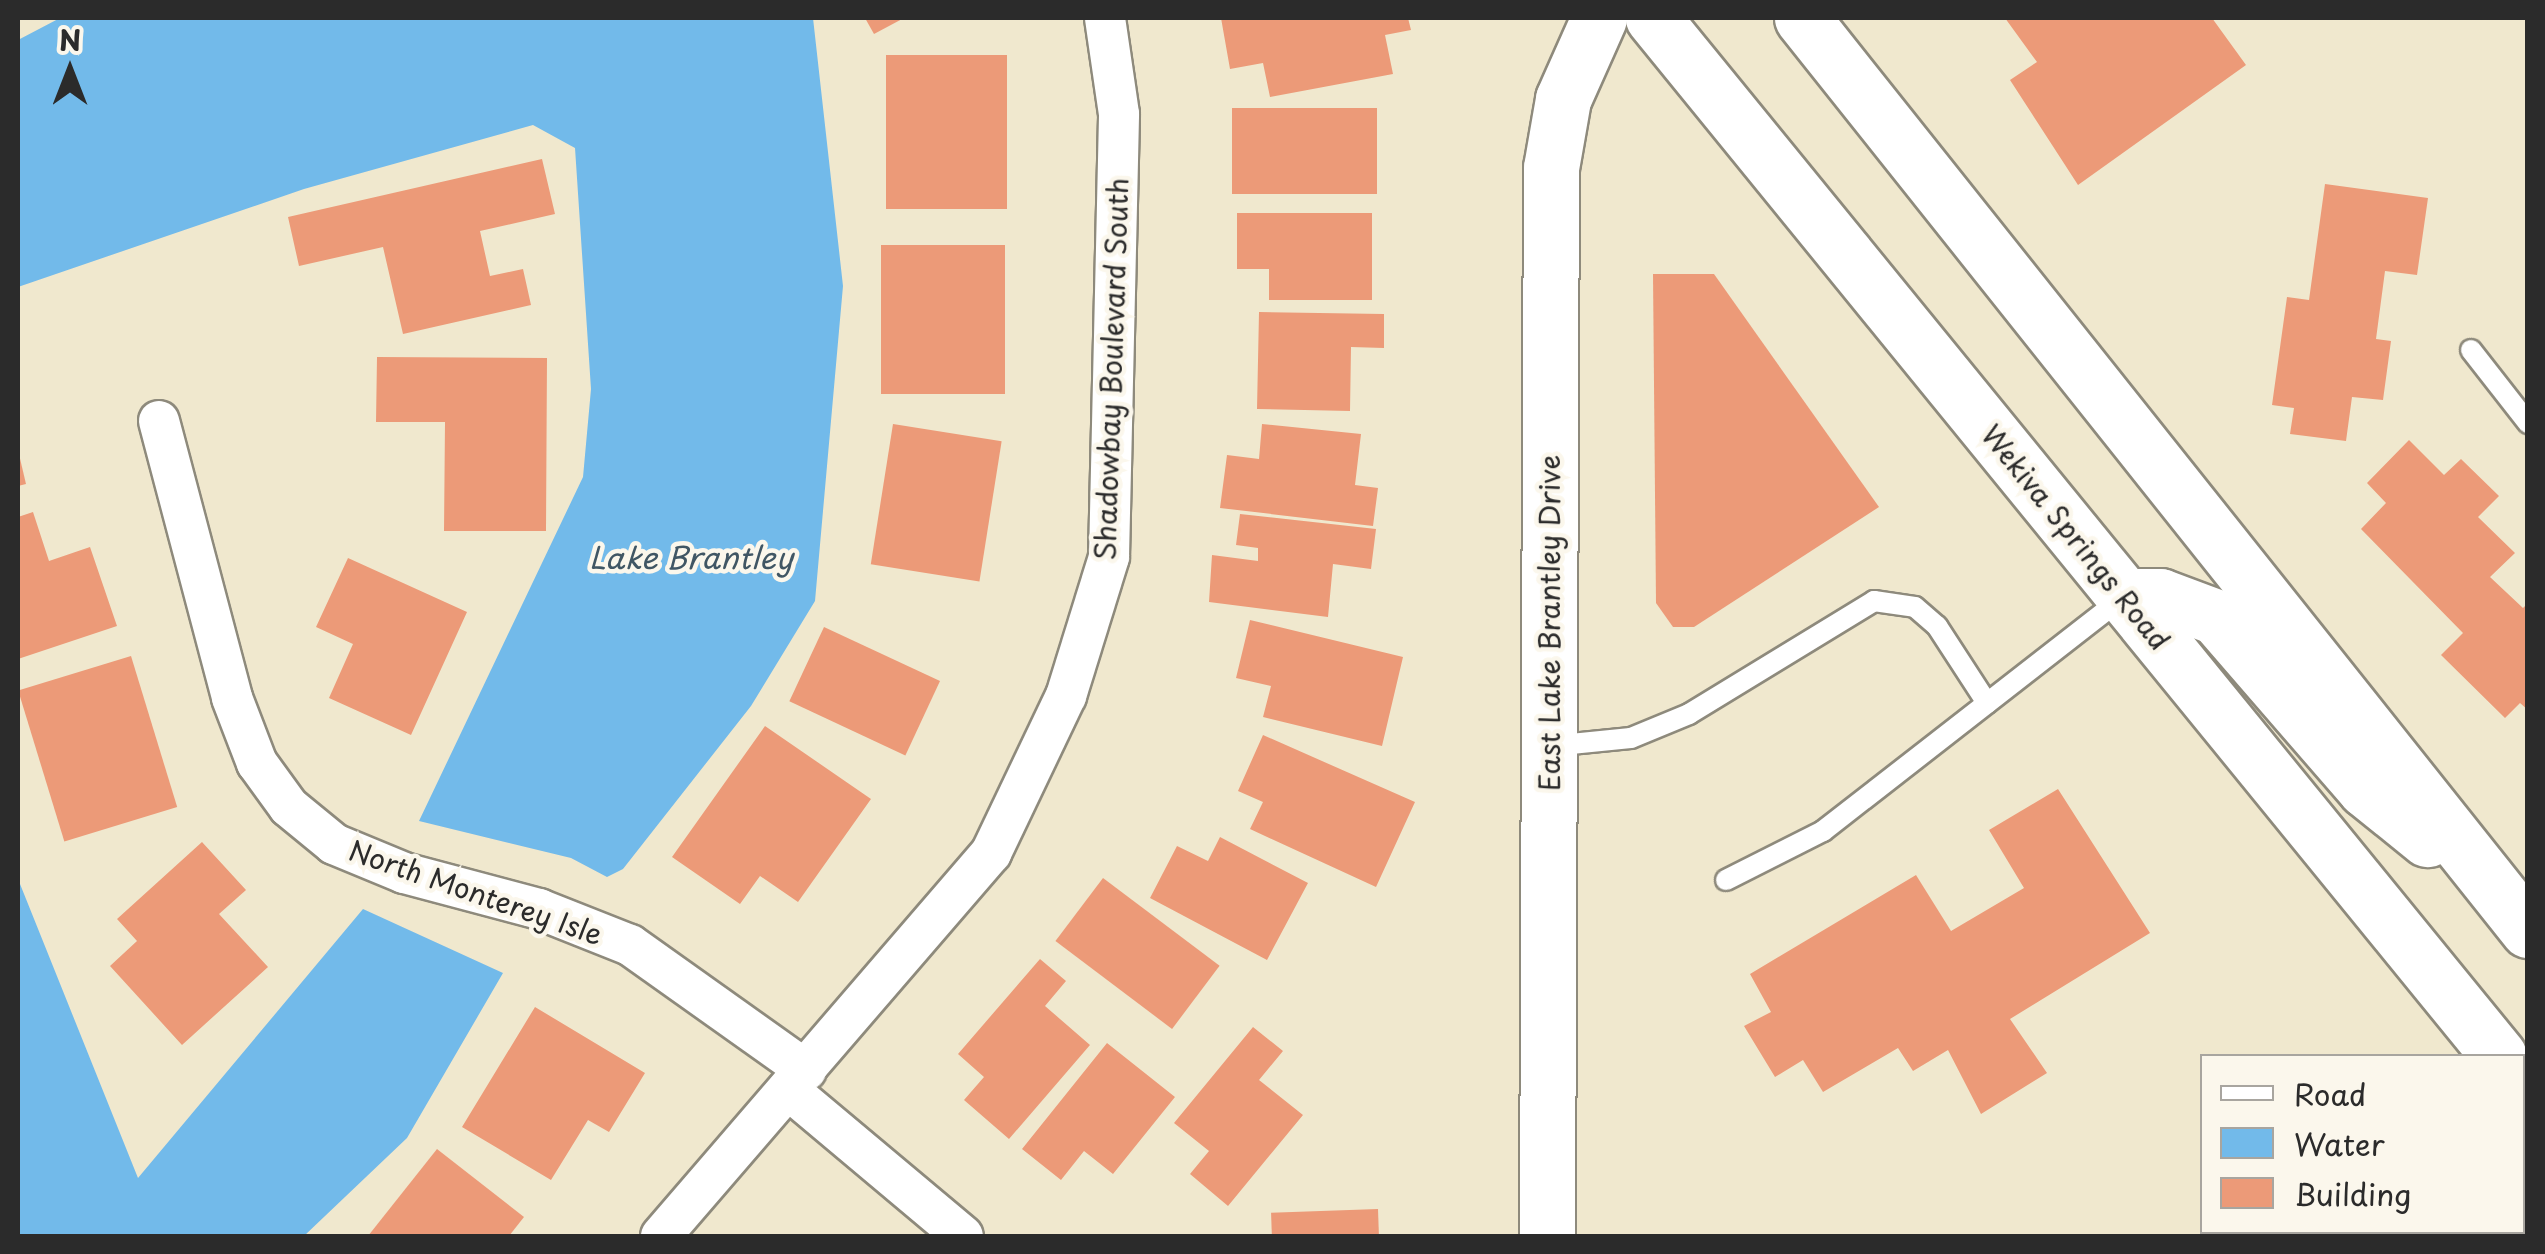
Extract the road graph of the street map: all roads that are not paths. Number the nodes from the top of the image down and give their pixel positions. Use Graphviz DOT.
graph roads {
  1 [pos="1105,18"];
  2 [pos="1554,18"];
  3 [pos="1600,18"];
  4 [pos="1653,18"];
  5 [pos="1821,31"];
  6 [pos="1563,99"];
  7 [pos="2471,350"];
  8 [pos="159,421"];
  9 [pos="2528,423"];
  10 [pos="2124,596"];
  11 [pos="1987,703"];
  12 [pos="1548,746"];
  13 [pos="1726,880"];
  14 [pos="2515,915"];
  15 [pos="2497,1054"];
  16 [pos="798,1080"];
  17 [pos="660,1236"];
  18 [pos="962,1236"];
  19 [pos="1547,1236"];
  1 -- 16 [label="street, Shadowbay Boulevard South"];
  2 -- 6 [label="main road"];
  3 -- 6 [label="main road, East Lake Brantley Drive"];
  4 -- 10 [label="main road, Wekiva Springs Road"];
  5 -- 14 [label="main road"];
  6 -- 12 [label="main road, East Lake Brantley Drive"];
  7 -- 9 [label="lane"];
  8 -- 16 [label="street, North Monterey Isle"];
  10 -- 11 [label="lane"];
  10 -- 14 [label="main road"];
  10 -- 15 [label="main road, Wekiva Springs Road"];
  11 -- 12 [label="lane"];
  11 -- 13 [label="lane"];
  12 -- 19 [label="main road, East Lake Brantley Drive"];
  16 -- 17 [label="street, Shadowbay Boulevard South"];
  16 -- 18 [label="street, North Monterey Isle"];
}
